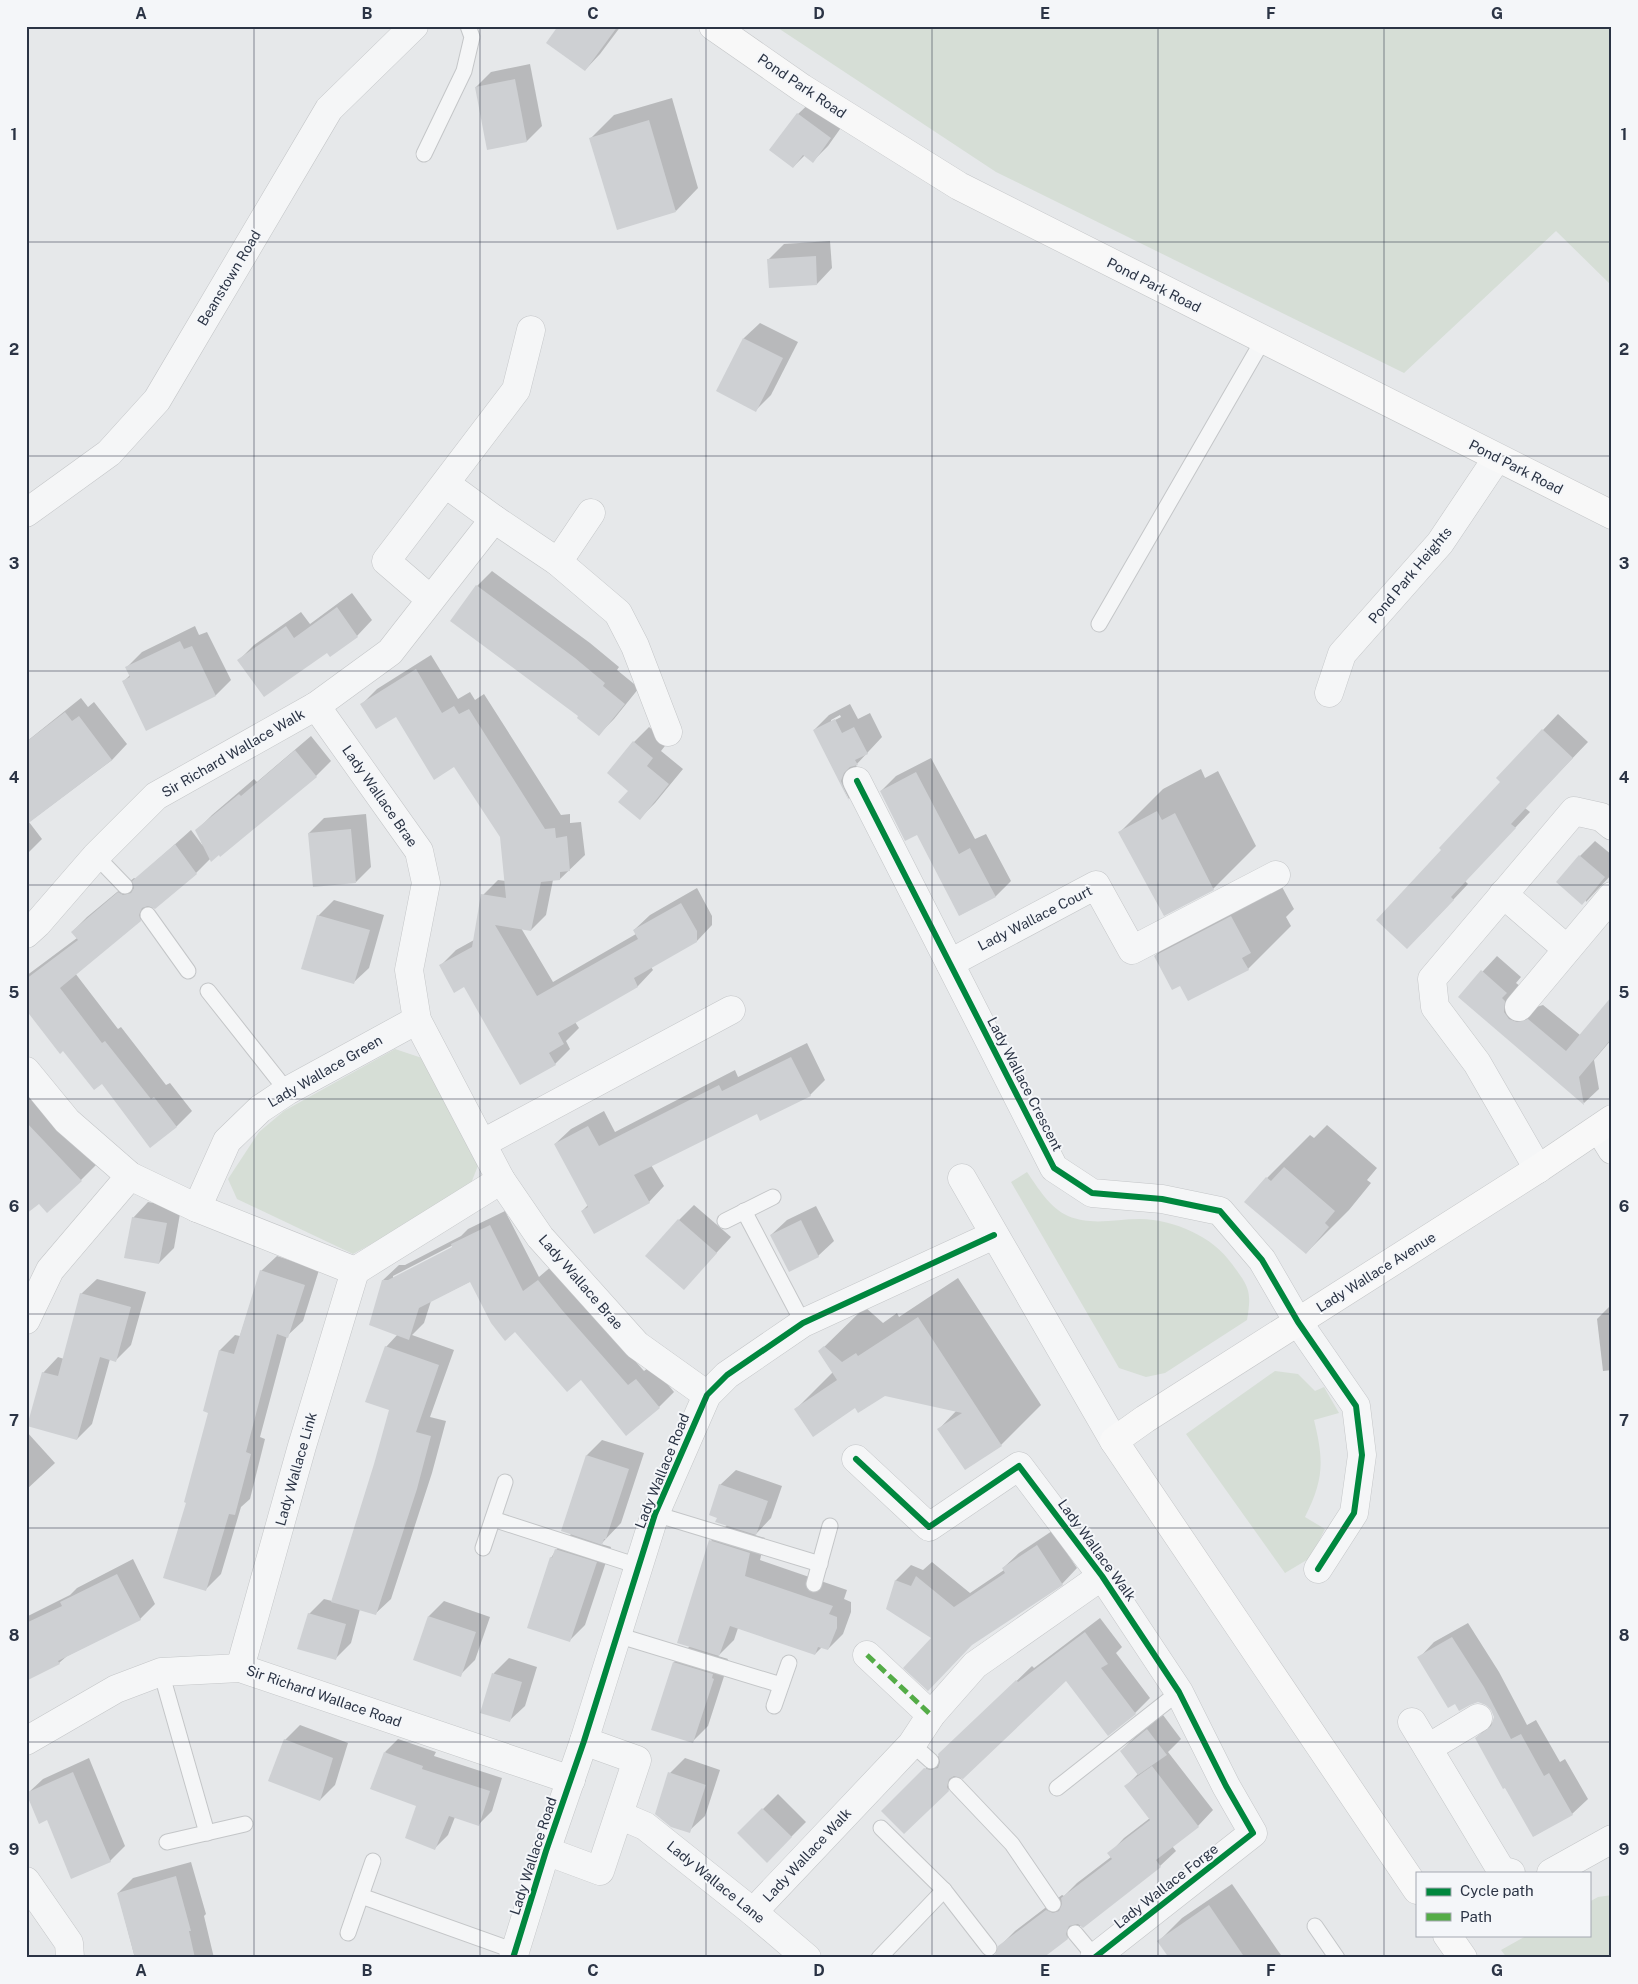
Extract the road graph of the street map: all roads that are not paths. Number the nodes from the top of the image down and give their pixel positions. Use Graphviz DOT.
graph roads {
  1 [pos="414,26"];
  2 [pos="468,26"];
  3 [pos="714,26"];
  4 [pos="424,154"];
  5 [pos="531,330"];
  6 [pos="1263,340"];
  7 [pos="1498,458"];
  8 [pos="446,484"];
  9 [pos="26,513"];
  10 [pos="591,513"];
  11 [pos="1612,515"];
  12 [pos="494,520"];
  13 [pos="558,562"];
  14 [pos="430,599"];
  15 [pos="1099,624"];
  16 [pos="1329,693"];
  17 [pos="316,706"];
  18 [pos="668,732"];
  19 [pos="857,781"];
  20 [pos="1612,826"];
  21 [pos="96,856"];
  22 [pos="1276,875"];
  23 [pos="125,886"];
  24 [pos="1503,894"];
  25 [pos="1612,896"];
  26 [pos="148,915"];
  27 [pos="26,934"];
  28 [pos="1567,949"];
  29 [pos="950,963"];
  30 [pos="188,971"];
  31 [pos="208,991"];
  32 [pos="1519,1007"];
  33 [pos="731,1010"];
  34 [pos="416,1020"];
  35 [pos="26,1071"];
  36 [pos="287,1091"];
  37 [pos="1608,1133"];
  38 [pos="483,1144"];
  39 [pos="1538,1169"];
  40 [pos="130,1176"];
  41 [pos="962,1178"];
  42 [pos="501,1180"];
  43 [pos="773,1197"];
  44 [pos="197,1208"];
  45 [pos="744,1211"];
  46 [pos="725,1221"];
  47 [pos="994,1235"];
  48 [pos="355,1271"];
  49 [pos="26,1320"];
  50 [pos="803,1322"];
  51 [pos="1298,1322"];
  52 [pos="707,1395"];
  53 [pos="1114,1441"];
  54 [pos="856,1459"];
  55 [pos="505,1482"];
  56 [pos="656,1514"];
  57 [pos="493,1518"];
  58 [pos="830,1526"];
  59 [pos="483,1548"];
  60 [pos="820,1564"];
  61 [pos="638,1566"];
  62 [pos="1318,1569"];
  63 [pos="1102,1576"];
  64 [pos="814,1584"];
  65 [pos="617,1635"];
  66 [pos="866,1655"];
  67 [pos="789,1663"];
  68 [pos="240,1668"];
  69 [pos="161,1672"];
  70 [pos="781,1685"];
  71 [pos="1179,1692"];
  72 [pos="774,1706"];
  73 [pos="931,1715"];
  74 [pos="1478,1718"];
  75 [pos="1412,1722"];
  76 [pos="26,1741"];
  77 [pos="584,1741"];
  78 [pos="1428,1748"];
  79 [pos="571,1780"];
  80 [pos="956,1785"];
  81 [pos="1057,1788"];
  82 [pos="619,1815"];
  83 [pos="245,1824"];
  84 [pos="881,1828"];
  85 [pos="207,1833"];
  86 [pos="1253,1833"];
  87 [pos="1612,1839"];
  88 [pos="167,1842"];
  89 [pos="546,1851"];
  90 [pos="373,1861"];
  91 [pos="1508,1872"];
  92 [pos="1553,1872"];
  93 [pos="26,1881"];
  94 [pos="1416,1889"];
  95 [pos="944,1890"];
  96 [pos="361,1896"];
  97 [pos="1053,1904"];
  98 [pos="753,1912"];
  99 [pos="1315,1926"];
  100 [pos="348,1933"];
  101 [pos="1075,1933"];
  102 [pos="1448,1936"];
  103 [pos="989,1948"];
  104 [pos="514,1954"];
  105 [pos="1102,1955"];
  106 [pos="70,1958"];
  107 [pos="807,1958"];
  108 [pos="879,1958"];
  109 [pos="1337,1958"];
  110 [pos="1462,1958"];
  1 -- 9 [label="street, Beanstown Road"];
  2 -- 4 [label="lane"];
  3 -- 6 [label="main road, Pond Park Road"];
  5 -- 8 [label="street"];
  6 -- 7 [label="main road, Pond Park Road"];
  6 -- 15 [label="lane"];
  7 -- 11 [label="main road, Pond Park Road"];
  7 -- 16 [label="street, Pond Park Heights"];
  8 -- 12 [label="street"];
  8 -- 14 [label="street"];
  10 -- 13 [label="street"];
  12 -- 13 [label="street"];
  12 -- 14 [label="street, Sir Richard Wallace Walk"];
  13 -- 18 [label="street"];
  14 -- 17 [label="street, Sir Richard Wallace Walk"];
  17 -- 21 [label="street, Sir Richard Wallace Walk"];
  17 -- 34 [label="street, Lady Wallace Brae"];
  19 -- 29 [label="street, Lady Wallace Crescent"];
  20 -- 24 [label="street"];
  21 -- 23 [label="lane"];
  21 -- 27 [label="street, Sir Richard Wallace Walk"];
  22 -- 29 [label="street, Lady Wallace Court"];
  24 -- 28 [label="street"];
  24 -- 39 [label="street"];
  25 -- 28 [label="street"];
  26 -- 30 [label="lane"];
  28 -- 32 [label="street"];
  29 -- 51 [label="street, Lady Wallace Crescent"];
  31 -- 36 [label="lane"];
  33 -- 38 [label="street"];
  34 -- 36 [label="street, Lady Wallace Green"];
  34 -- 38 [label="street, Lady Wallace Brae"];
  35 -- 40 [label="street"];
  36 -- 44 [label="street, Lady Wallace Green"];
  37 -- 39 [label="main road, Lady Wallace Avenue"];
  38 -- 42 [label="street, Lady Wallace Brae"];
  39 -- 51 [label="main road, Lady Wallace Avenue"];
  40 -- 44 [label="street"];
  40 -- 49 [label="street"];
  41 -- 47 [label="street"];
  42 -- 48 [label="street"];
  42 -- 52 [label="street, Lady Wallace Brae"];
  43 -- 45 [label="lane"];
  44 -- 48 [label="street"];
  45 -- 46 [label="lane"];
  45 -- 50 [label="lane"];
  47 -- 50 [label="street, Lady Wallace Road"];
  47 -- 53 [label="street"];
  48 -- 68 [label="street, Lady Wallace Link"];
  50 -- 52 [label="street, Lady Wallace Road"];
  51 -- 53 [label="main road, Lady Wallace Avenue"];
  51 -- 62 [label="street, Lady Wallace Crescent"];
  52 -- 56 [label="street, Lady Wallace Road"];
  53 -- 94 [label="main road"];
  54 -- 63 [label="street, Lady Wallace Walk"];
  55 -- 57 [label="lane"];
  56 -- 60 [label="lane"];
  56 -- 61 [label="street, Lady Wallace Road"];
  57 -- 59 [label="lane"];
  57 -- 61 [label="lane"];
  58 -- 60 [label="lane"];
  60 -- 64 [label="lane"];
  61 -- 65 [label="street, Lady Wallace Road"];
  63 -- 71 [label="street, Lady Wallace Walk"];
  63 -- 73 [label="street, Lady Wallace Walk"];
  65 -- 70 [label="lane"];
  65 -- 77 [label="street, Lady Wallace Road"];
  66 -- 73 [label="street"];
  67 -- 70 [label="lane"];
  68 -- 69 [label="street, Sir Richard Wallace Road"];
  68 -- 79 [label="street, Sir Richard Wallace Road"];
  69 -- 76 [label="street, Sir Richard Wallace Road"];
  69 -- 85 [label="lane"];
  70 -- 72 [label="lane"];
  71 -- 81 [label="lane"];
  71 -- 86 [label="street, Lady Wallace Walk"];
  73 -- 98 [label="street, Lady Wallace Walk"];
  74 -- 78 [label="street"];
  75 -- 78 [label="street"];
  77 -- 79 [label="street, Lady Wallace Road"];
  77 -- 82 [label="street, Lady Wallace Road"];
  78 -- 91 [label="street"];
  79 -- 89 [label="street, Lady Wallace Road"];
  80 -- 97 [label="lane"];
  82 -- 89 [label="street, Lady Wallace Road"];
  82 -- 98 [label="street, Lady Wallace Lane"];
  83 -- 85 [label="lane"];
  84 -- 95 [label="lane"];
  85 -- 88 [label="lane"];
  86 -- 105 [label="street, Lady Wallace Forge"];
  87 -- 92 [label="street"];
  89 -- 104 [label="street, Lady Wallace Road"];
  90 -- 96 [label="lane"];
  93 -- 106 [label="street"];
  95 -- 103 [label="lane"];
  95 -- 108 [label="lane"];
  96 -- 100 [label="lane"];
  96 -- 104 [label="lane"];
  98 -- 107 [label="street, Lady Wallace Lane"];
  99 -- 109 [label="lane"];
  101 -- 105 [label="lane"];
  102 -- 110 [label="main road"];
}
